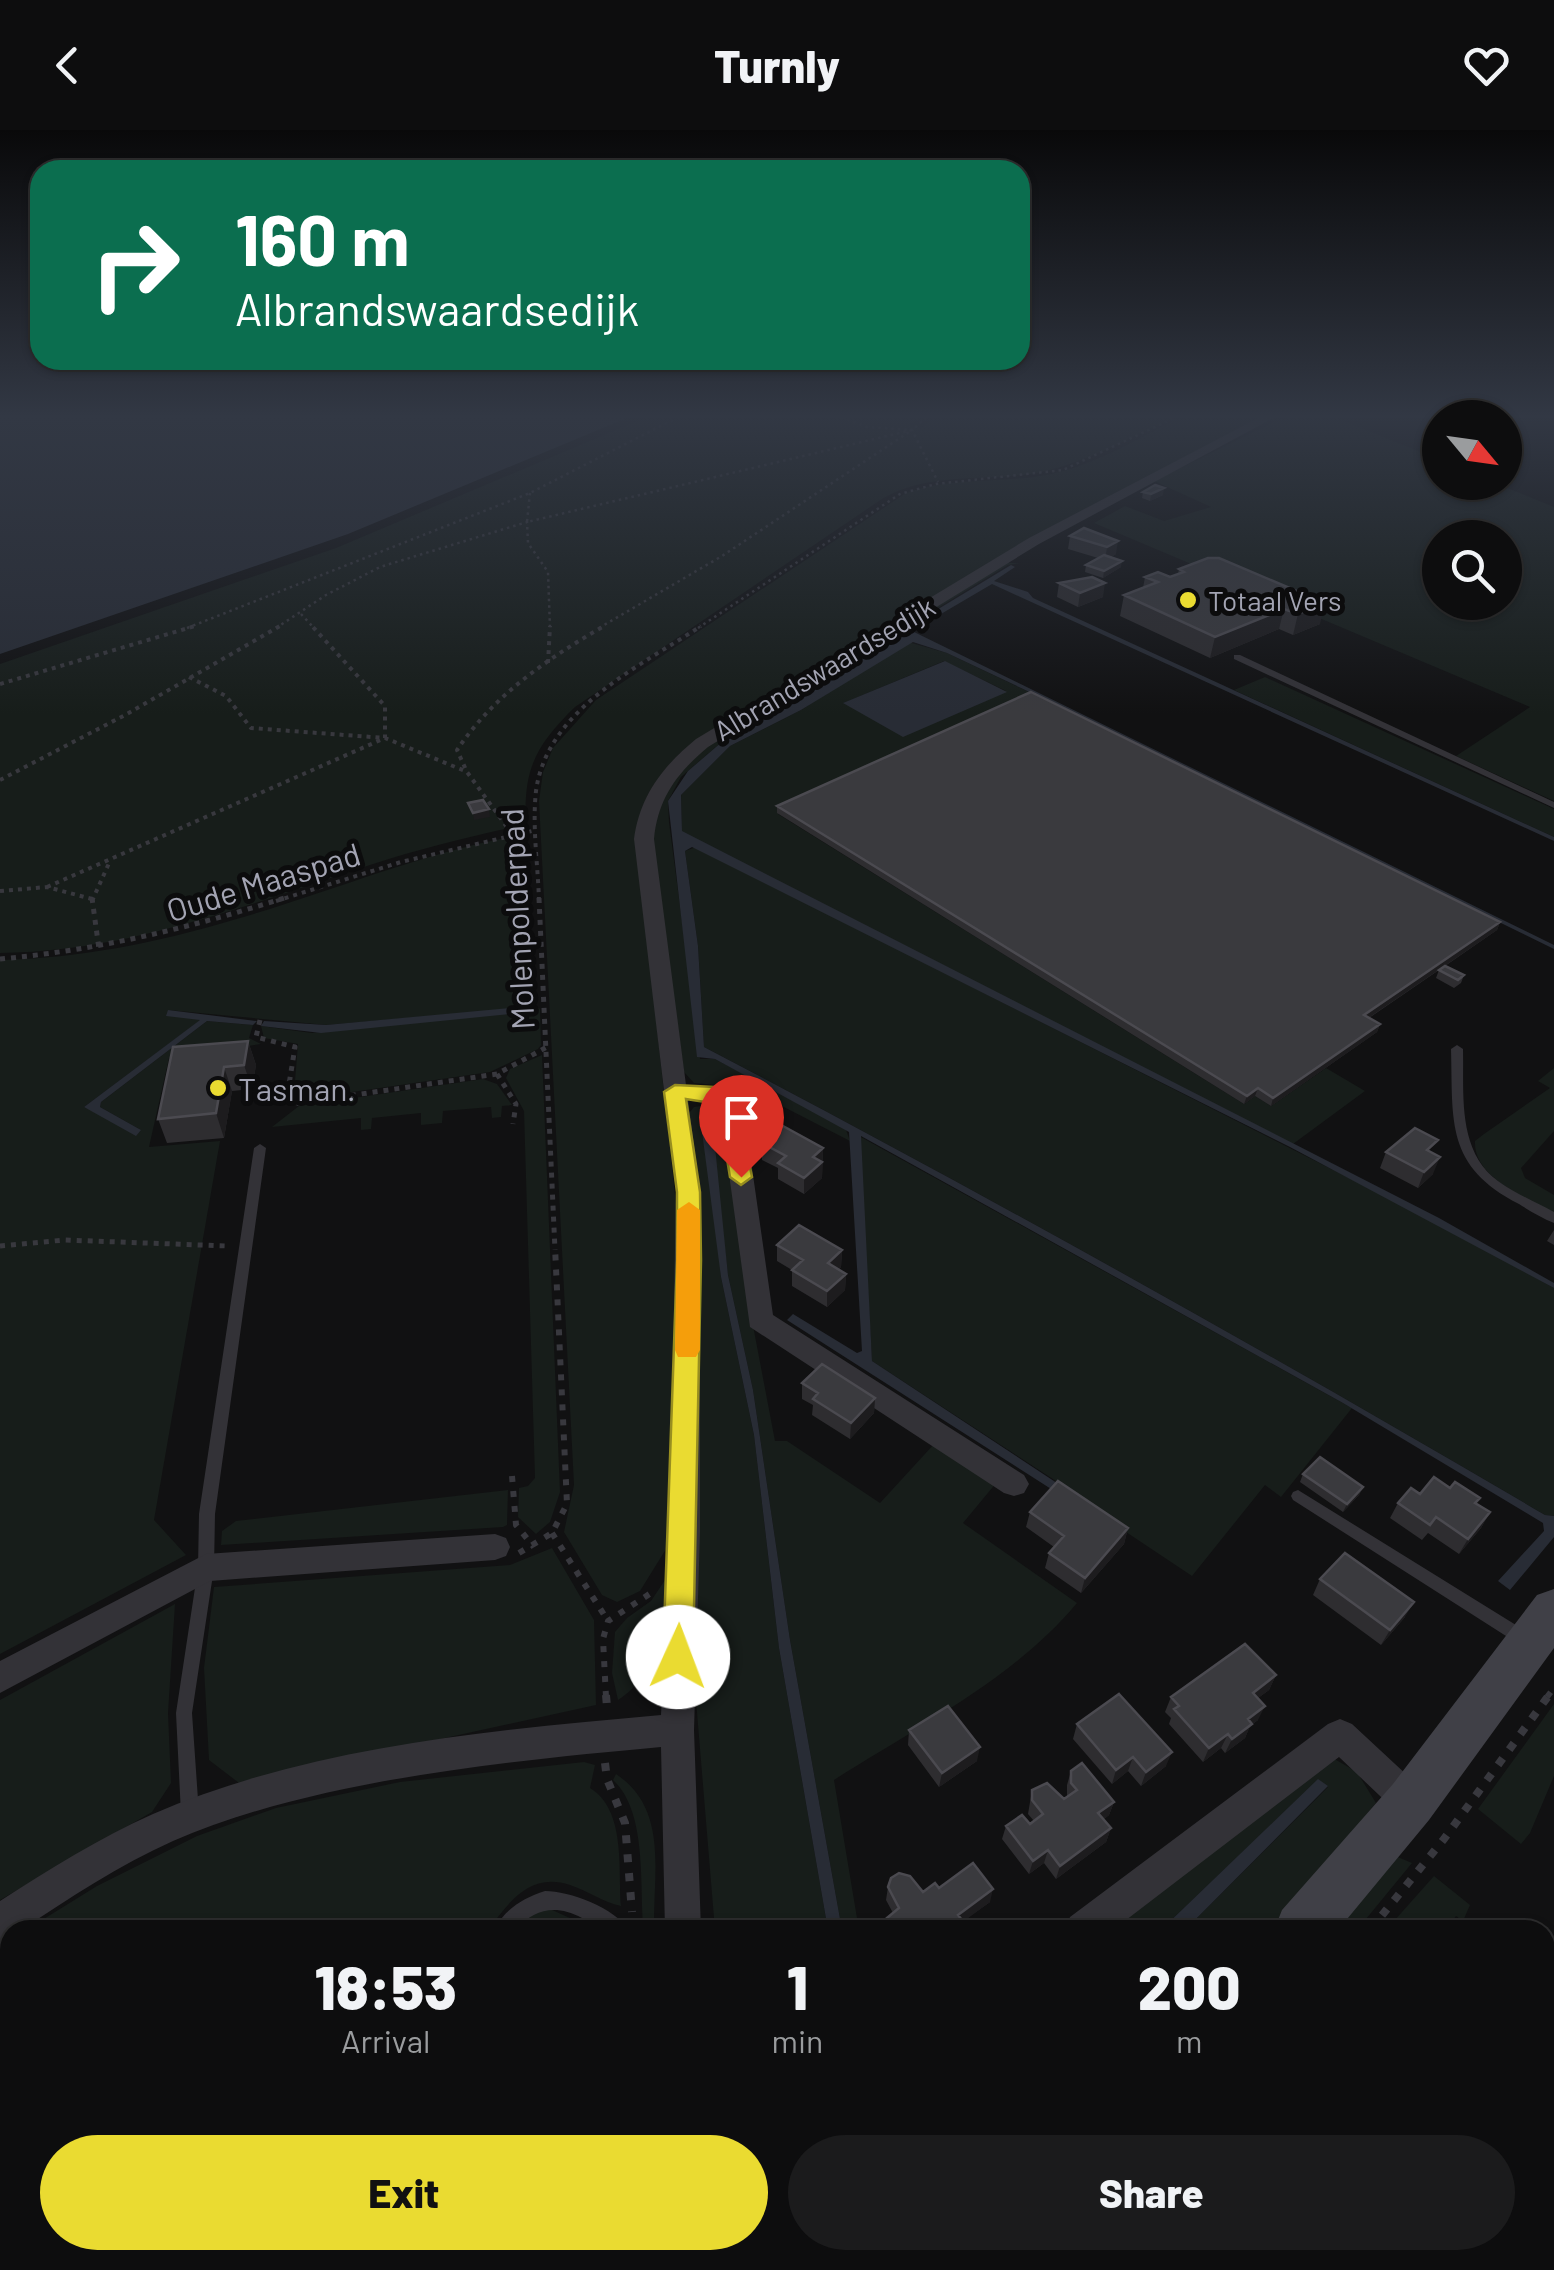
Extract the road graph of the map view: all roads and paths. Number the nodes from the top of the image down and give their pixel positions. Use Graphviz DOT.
graph roads {
  1 [pos="475,515"];
  2 [pos="528,515"];
  3 [pos="557,515"];
  4 [pos="786,515"];
  5 [pos="868,515"];
  6 [pos="1083,515"];
  7 [pos="527,522"];
  8 [pos="301,614"];
  9 [pos="1237,657"];
  10 [pos="548,663"];
  11 [pos="189,677"];
  12 [pos="0,684"];
  13 [pos="385,738"];
  14 [pos="468,772"];
  15 [pos="0,780"];
  16 [pos="1554,804"];
  17 [pos="536,830"];
  18 [pos="512,834"];
  19 [pos="111,860"];
  20 [pos="47,887"];
  21 [pos="0,891"];
  22 [pos="92,898"];
  23 [pos="99,949"];
  24 [pos="0,958"];
  25 [pos="260,1020"];
  26 [pos="547,1047"];
  27 [pos="1456,1048"];
  28 [pos="497,1074"];
  29 [pos="675,1092"];
  30 [pos="513,1124"];
  31 [pos="260,1148"];
  32 [pos="1554,1218"];
  33 [pos="0,1246"];
  34 [pos="246,1246"];
  35 [pos="512,1476"];
  36 [pos="1014,1484"];
  37 [pos="1298,1496"];
  38 [pos="494,1547"];
  39 [pos="534,1547"];
  40 [pos="206,1568"];
  41 [pos="608,1621"];
  42 [pos="1542,1626"];
  43 [pos="0,1678"];
  44 [pos="1554,1688"];
  45 [pos="677,1730"];
  46 [pos="1411,1802"];
  47 [pos="190,1816"];
  48 [pos="3,1920"];
  49 [pos="510,1920"];
  50 [pos="601,1920"];
  51 [pos="683,1920"];
  52 [pos="1096,1920"];
  53 [pos="1311,1920"];
  54 [pos="1378,1920"];
  1 -- 12 [label="path"];
  2 -- 7 [label="path"];
  3 -- 7 [label="path"];
  4 -- 10 [label="path"];
  5 -- 17 [label="path, Molenpolderpad"];
  6 -- 29 [label="street, Albrandswaardsedijk"];
  7 -- 8 [label="path"];
  7 -- 10 [label="path"];
  8 -- 11 [label="path"];
  8 -- 13 [label="path"];
  9 -- 16 [label="lane"];
  10 -- 14 [label="path"];
  11 -- 13 [label="path"];
  11 -- 15 [label="path"];
  13 -- 14 [label="path"];
  13 -- 19 [label="path"];
  14 -- 18 [label="path"];
  17 -- 18 [label="path, Oude Maaspad"];
  17 -- 26 [label="path, Molenpolderpad"];
  18 -- 23 [label="path, Oude Maaspad"];
  19 -- 20 [label="path"];
  19 -- 22 [label="path"];
  20 -- 21 [label="path"];
  20 -- 22 [label="path"];
  22 -- 23 [label="path"];
  23 -- 24 [label="path, Oude Maaspad"];
  25 -- 28 [label="path"];
  26 -- 28 [label="path"];
  26 -- 41 [label="path, Molenpolderpad"];
  27 -- 32 [label="lane"];
  28 -- 30 [label="path"];
  29 -- 36 [label="street"];
  29 -- 45 [label="street, Albrandswaardsedijk"];
  31 -- 34 [label="lane"];
  33 -- 34 [label="path"];
  34 -- 40 [label="lane"];
  35 -- 39 [label="path"];
  37 -- 42 [label="lane"];
  38 -- 40 [label="street"];
  40 -- 43 [label="street"];
  40 -- 47 [label="lane"];
  42 -- 46 [label="street"];
  44 -- 54 [label="path"];
  45 -- 47 [label="street"];
  45 -- 51 [label="street, Albrandswaardsedijk"];
  46 -- 52 [label="street"];
  46 -- 53 [label="street"];
  47 -- 48 [label="street"];
  49 -- 50 [label="lane"];
}
